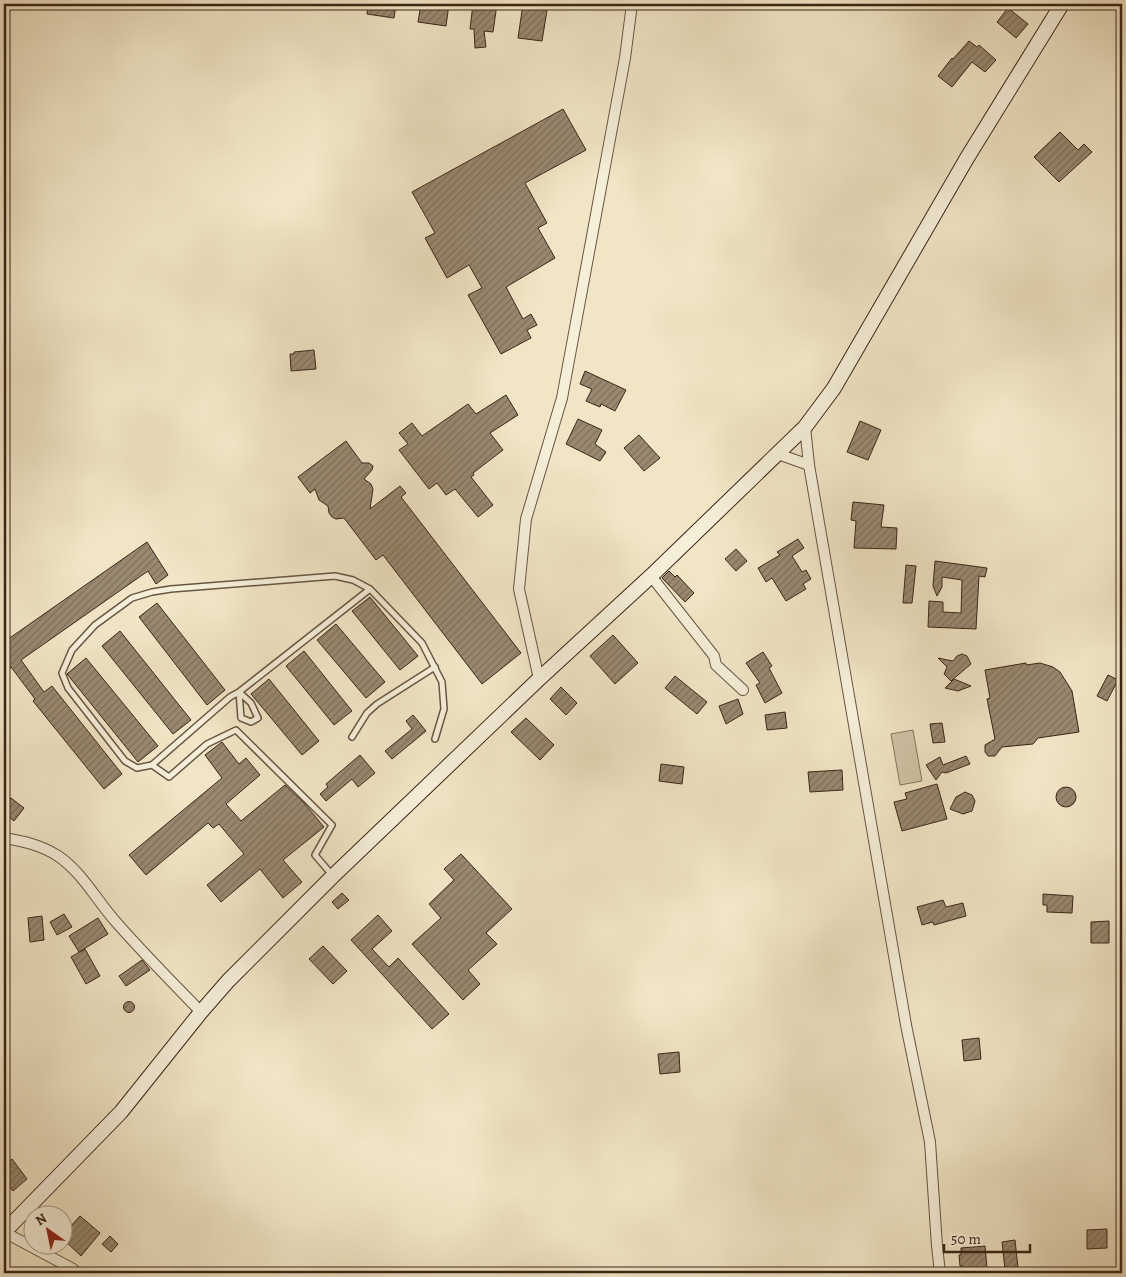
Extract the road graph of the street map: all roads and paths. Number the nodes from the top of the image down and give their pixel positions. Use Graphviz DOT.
graph roads {
  1 [pos="632,4"];
  2 [pos="1062,4"];
  3 [pos="804,427"];
  4 [pos="778,454"];
  5 [pos="809,465"];
  6 [pos="651,576"];
  7 [pos="370,589"];
  8 [pos="435,667"];
  9 [pos="539,679"];
  10 [pos="743,690"];
  11 [pos="239,692"];
  12 [pos="352,737"];
  13 [pos="435,739"];
  14 [pos="152,765"];
  15 [pos="4,838"];
  16 [pos="333,876"];
  17 [pos="201,1012"];
  18 [pos="4,1232"];
  19 [pos="77,1273"];
  20 [pos="940,1273"];
  1 -- 9 [label="street"];
  2 -- 3 [label="main road"];
  3 -- 4 [label="main road"];
  3 -- 5 [label="street"];
  4 -- 5 [label="street"];
  4 -- 6 [label="main road"];
  5 -- 20 [label="street"];
  6 -- 9 [label="main road"];
  6 -- 10 [label="street"];
  7 -- 8 [label="lane"];
  7 -- 11 [label="lane"];
  7 -- 14 [label="lane"];
  8 -- 12 [label="lane"];
  8 -- 13 [label="lane"];
  9 -- 16 [label="main road"];
  11 -- 11 [label="lane"];
  11 -- 14 [label="lane"];
  14 -- 16 [label="lane"];
  15 -- 17 [label="street"];
  16 -- 17 [label="main road"];
  17 -- 18 [label="main road"];
  18 -- 19 [label="street"];
}
